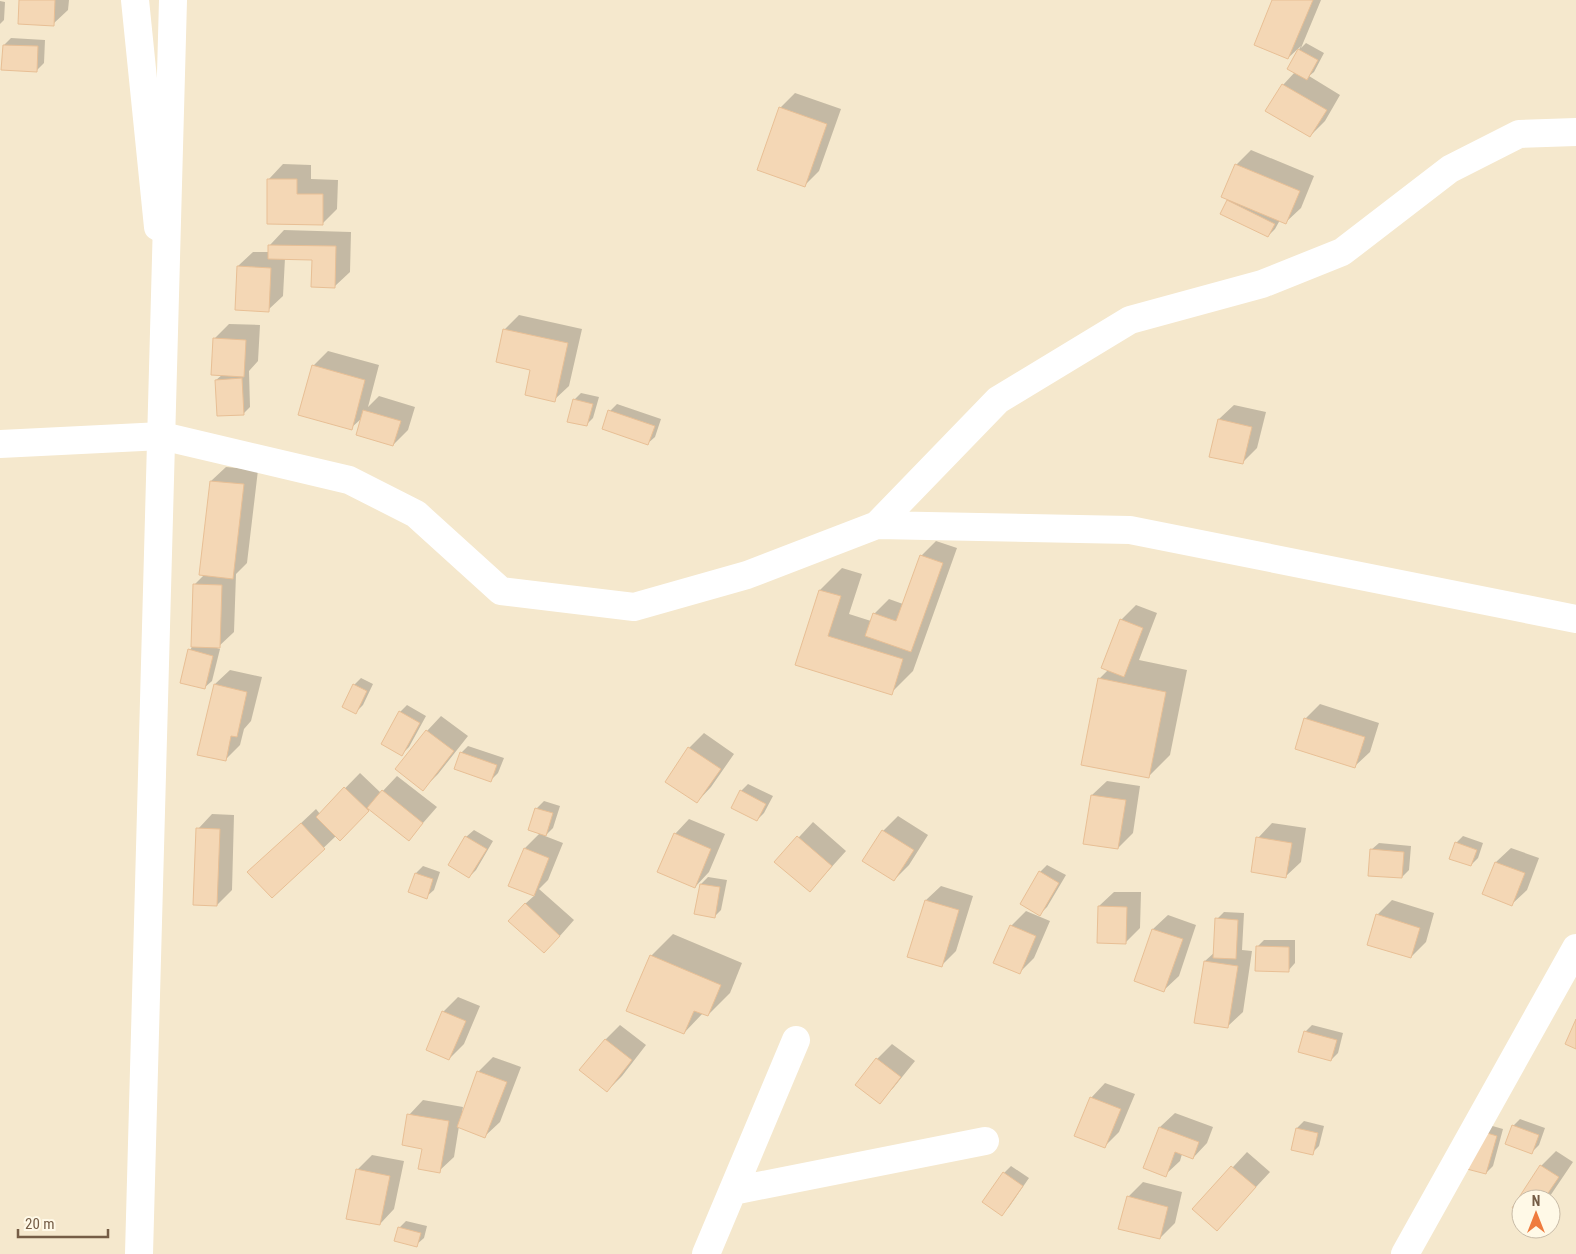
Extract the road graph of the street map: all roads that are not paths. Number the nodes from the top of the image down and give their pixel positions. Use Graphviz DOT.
graph roads {
  1 [pos="135,0"];
  2 [pos="174,0"];
  3 [pos="1576,132"];
  4 [pos="165,301"];
  5 [pos="162,436"];
  6 [pos="0,444"];
  7 [pos="877,525"];
  8 [pos="1576,619"];
  9 [pos="1576,948"];
  10 [pos="796,1040"];
  11 [pos="985,1141"];
  12 [pos="733,1191"];
  13 [pos="138,1254"];
  14 [pos="706,1254"];
  15 [pos="1406,1254"];
  1 -- 4 [label="street"];
  2 -- 4 [label="street"];
  3 -- 7 [label="street"];
  4 -- 5 [label="street"];
  5 -- 6 [label="street"];
  5 -- 7 [label="street"];
  5 -- 13 [label="street"];
  7 -- 8 [label="street"];
  9 -- 15 [label="street"];
  10 -- 12 [label="street"];
  11 -- 12 [label="street"];
  12 -- 14 [label="street"];
}
